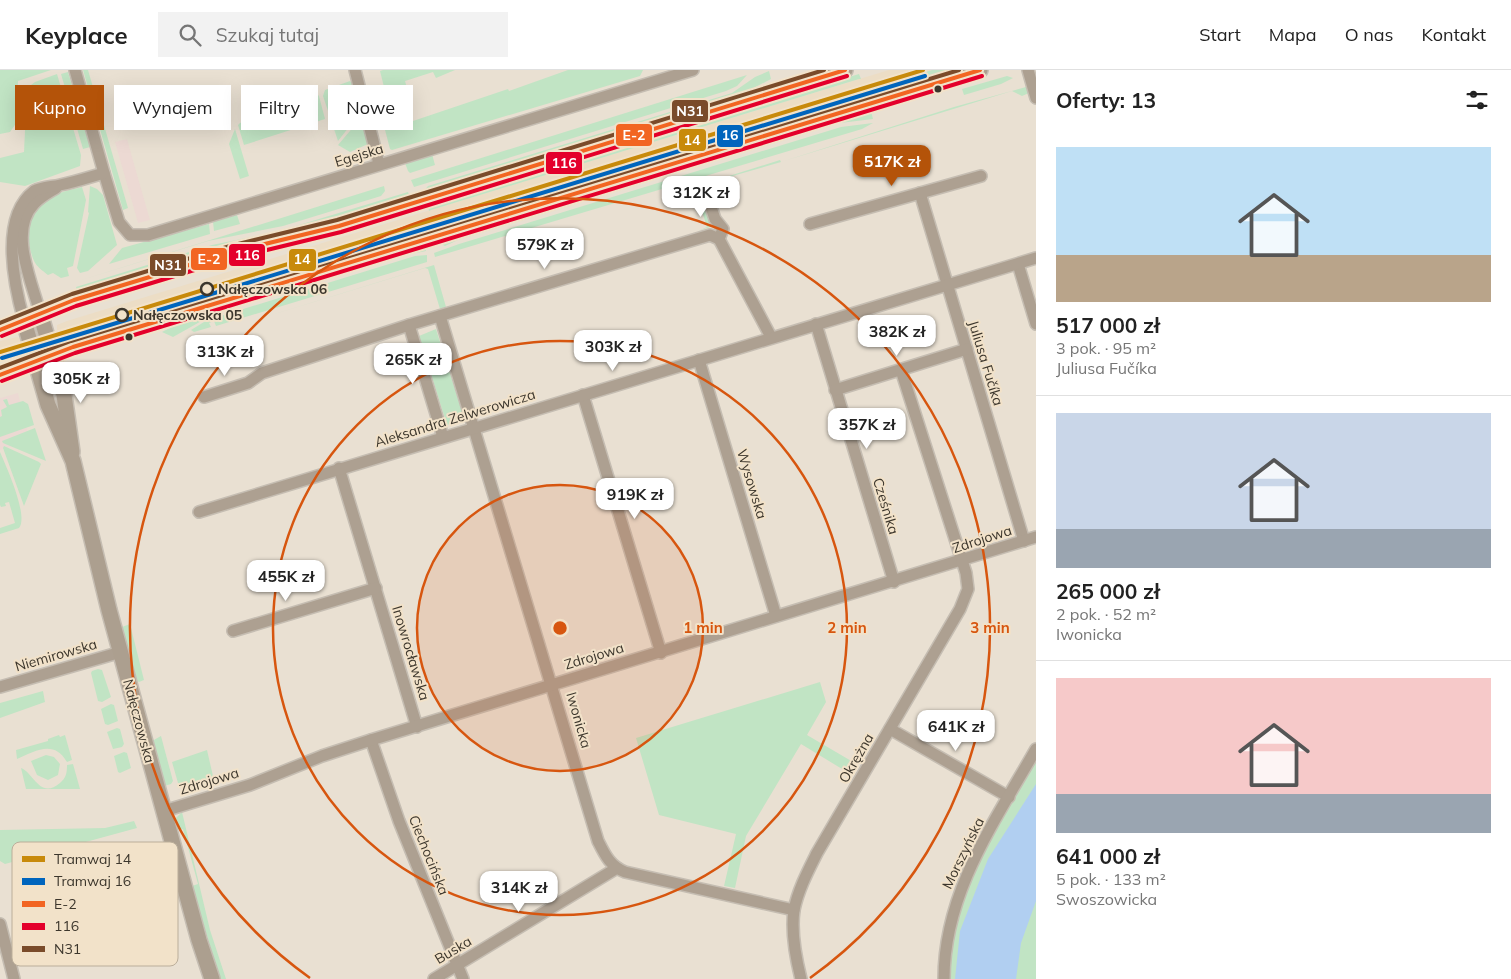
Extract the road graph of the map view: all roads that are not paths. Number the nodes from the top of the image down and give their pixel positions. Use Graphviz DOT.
graph roads {
  1 [pos="75,70"];
  2 [pos="354,70"];
  3 [pos="693,70"];
  4 [pos="845,70"];
  5 [pos="980,70"];
  6 [pos="1028,70"];
  7 [pos="659,75"];
  8 [pos="1036,98"];
  9 [pos="380,164"];
  10 [pos="104,174"];
  11 [pos="981,176"];
  12 [pos="62,184"];
  13 [pos="920,193"];
  14 [pos="708,198"];
  15 [pos="810,224"];
  16 [pos="719,239"];
  17 [pos="1036,258"];
  18 [pos="1018,264"];
  19 [pos="947,286"];
  20 [pos="40,313"];
  21 [pos="440,316"];
  22 [pos="24,321"];
  23 [pos="816,324"];
  24 [pos="1036,324"];
  25 [pos="409,325"];
  26 [pos="0,330"];
  27 [pos="771,338"];
  28 [pos="967,348"];
  29 [pos="53,354"];
  30 [pos="699,360"];
  31 [pos="35,363"];
  32 [pos="900,370"];
  33 [pos="0,374"];
  34 [pos="835,390"];
  35 [pos="583,395"];
  36 [pos="204,397"];
  37 [pos="475,428"];
  38 [pos="443,437"];
  39 [pos="73,461"];
  40 [pos="339,468"];
  41 [pos="199,512"];
  42 [pos="1036,537"];
  43 [pos="1024,541"];
  44 [pos="960,561"];
  45 [pos="894,582"];
  46 [pos="376,588"];
  47 [pos="776,616"];
  48 [pos="233,632"];
  49 [pos="121,652"];
  50 [pos="661,653"];
  51 [pos="552,684"];
  52 [pos="0,687"];
  53 [pos="417,727"];
  54 [pos="890,729"];
  55 [pos="371,740"];
  56 [pos="1036,749"];
  57 [pos="1009,797"];
  58 [pos="164,811"];
  59 [pos="172,842"];
  60 [pos="178,863"];
  61 [pos="617,868"];
  62 [pos="794,910"];
  63 [pos="0,924"];
  64 [pos="457,965"];
  65 [pos="14,979"];
  66 [pos="212,979"];
  67 [pos="434,979"];
  68 [pos="463,979"];
  69 [pos="801,979"];
  70 [pos="944,979"];
  1 -- 10 [label="street"];
  2 -- 9 [label="street"];
  3 -- 7 [label="street, Egejska"];
  4 -- 20 [label="main road"];
  5 -- 29 [label="main road"];
  6 -- 8 [label="street"];
  7 -- 9 [label="street, Egejska"];
  9 -- 10 [label="street, Egejska"];
  10 -- 12 [label="street"];
  11 -- 13 [label="street"];
  12 -- 20 [label="street"];
  12 -- 22 [label="street"];
  13 -- 15 [label="street"];
  13 -- 19 [label="street, Juliusa Fučíka"];
  14 -- 16 [label="street"];
  16 -- 21 [label="street"];
  16 -- 27 [label="street"];
  17 -- 18 [label="street, Aleksandra Zelwerowicza"];
  18 -- 19 [label="street, Aleksandra Zelwerowicza"];
  18 -- 24 [label="street"];
  19 -- 23 [label="street, Aleksandra Zelwerowicza"];
  19 -- 28 [label="street, Juliusa Fučíka"];
  20 -- 22 [label="main road"];
  20 -- 29 [label="main road, Nałęczowska"];
  21 -- 25 [label="street"];
  21 -- 37 [label="street, Iwonicka"];
  22 -- 26 [label="main road"];
  22 -- 31 [label="main road, Nałęczowska"];
  23 -- 27 [label="street, Aleksandra Zelwerowicza"];
  23 -- 34 [label="street, Cześnika"];
  25 -- 36 [label="street"];
  25 -- 38 [label="street"];
  27 -- 30 [label="street, Aleksandra Zelwerowicza"];
  28 -- 32 [label="street"];
  28 -- 43 [label="street, Juliusa Fučíka"];
  29 -- 31 [label="main road"];
  29 -- 39 [label="main road, Nałęczowska"];
  30 -- 35 [label="street, Aleksandra Zelwerowicza"];
  30 -- 47 [label="street, Wysowska"];
  31 -- 33 [label="main road"];
  31 -- 39 [label="main road, Nałęczowska"];
  32 -- 34 [label="street"];
  32 -- 44 [label="street, Okrężna"];
  34 -- 45 [label="street, Cześnika"];
  35 -- 37 [label="street, Aleksandra Zelwerowicza"];
  35 -- 50 [label="street"];
  37 -- 38 [label="street, Aleksandra Zelwerowicza"];
  37 -- 51 [label="street, Iwonicka"];
  38 -- 40 [label="street, Aleksandra Zelwerowicza"];
  39 -- 49 [label="main road, Nałęczowska"];
  40 -- 41 [label="street, Aleksandra Zelwerowicza"];
  40 -- 46 [label="street, Inowrocławska"];
  42 -- 43 [label="street, Zdrojowa"];
  43 -- 44 [label="street, Zdrojowa"];
  44 -- 45 [label="street, Zdrojowa"];
  44 -- 54 [label="street, Okrężna"];
  45 -- 47 [label="street, Zdrojowa"];
  46 -- 48 [label="street"];
  46 -- 53 [label="street, Inowrocławska"];
  47 -- 50 [label="street, Zdrojowa"];
  49 -- 52 [label="street, Niemirowska"];
  49 -- 58 [label="main road, Nałęczowska"];
  50 -- 51 [label="street, Zdrojowa"];
  51 -- 53 [label="street, Zdrojowa"];
  51 -- 61 [label="street, Iwonicka"];
  53 -- 55 [label="street, Zdrojowa"];
  54 -- 57 [label="street"];
  54 -- 62 [label="street, Okrężna"];
  55 -- 58 [label="street, Zdrojowa"];
  55 -- 64 [label="street, Ciechocińska"];
  56 -- 57 [label="street, Morszyńska"];
  57 -- 70 [label="street, Morszyńska"];
  58 -- 59 [label="main road, Nałęczowska"];
  60 -- 66 [label="main road, Nałęczowska"];
  61 -- 62 [label="street"];
  61 -- 64 [label="street, Buska"];
  62 -- 69 [label="street, Okrężna"];
  63 -- 65 [label="street"];
  64 -- 67 [label="street, Buska"];
  64 -- 68 [label="street, Ciechocińska"];
}
